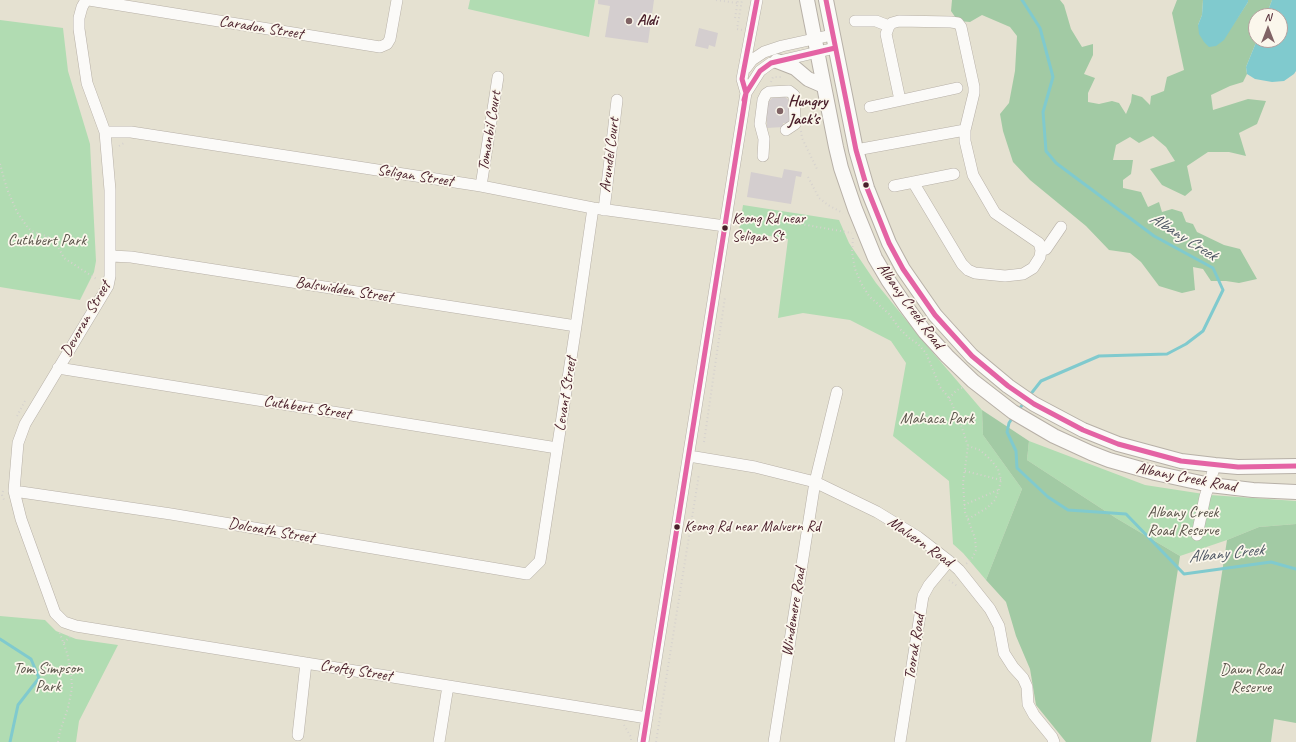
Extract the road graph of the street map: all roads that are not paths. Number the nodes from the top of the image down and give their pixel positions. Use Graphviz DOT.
graph roads {
  1 [pos="86,0"];
  2 [pos="89,0"];
  3 [pos="397,0"];
  4 [pos="757,0"];
  5 [pos="808,0"];
  6 [pos="826,0"];
  7 [pos="855,21"];
  8 [pos="889,26"];
  9 [pos="748,30"];
  10 [pos="834,42"];
  11 [pos="816,45"];
  12 [pos="758,55"];
  13 [pos="771,64"];
  14 [pos="744,72"];
  15 [pos="498,77"];
  16 [pos="824,86"];
  17 [pos="957,88"];
  18 [pos="746,93"];
  19 [pos="617,100"];
  20 [pos="900,100"];
  21 [pos="870,107"];
  22 [pos="786,130"];
  23 [pos="965,130"];
  24 [pos="105,132"];
  25 [pos="856,150"];
  26 [pos="763,156"];
  27 [pos="954,174"];
  28 [pos="913,182"];
  29 [pos="481,186"];
  30 [pos="894,186"];
  31 [pos="598,209"];
  32 [pos="730,226"];
  33 [pos="1061,227"];
  34 [pos="1041,250"];
  35 [pos="111,256"];
  36 [pos="903,270"];
  37 [pos="888,280"];
  38 [pos="576,326"];
  39 [pos="58,368"];
  40 [pos="837,392"];
  41 [pos="557,448"];
  42 [pos="689,456"];
  43 [pos="1215,465"];
  44 [pos="1296,466"];
  45 [pos="815,482"];
  46 [pos="1210,485"];
  47 [pos="9,489"];
  48 [pos="1296,492"];
  49 [pos="1198,535"];
  50 [pos="949,561"];
  51 [pos="527,574"];
  52 [pos="64,622"];
  53 [pos="306,663"];
  54 [pos="448,686"];
  55 [pos="647,718"];
  56 [pos="298,735"];
  57 [pos="439,742"];
  58 [pos="643,742"];
  59 [pos="774,742"];
  60 [pos="900,742"];
  61 [pos="1054,742"];
  1 -- 24 [label="street, Devoran Street"];
  2 -- 3 [label="street, Caradon Street"];
  4 -- 9 [label="street"];
  5 -- 11 [label="main road, Albany Creek Road"];
  6 -- 10 [label="main road, Albany Creek Road"];
  7 -- 8 [label="street"];
  8 -- 20 [label="street"];
  8 -- 23 [label="street"];
  9 -- 12 [label="street"];
  9 -- 14 [label="street"];
  10 -- 11 [label="street"];
  10 -- 25 [label="main road, Albany Creek Road"];
  11 -- 12 [label="street"];
  11 -- 13 [label="street"];
  11 -- 16 [label="main road, Albany Creek Road"];
  12 -- 13 [label="street"];
  12 -- 14 [label="street"];
  13 -- 16 [label="main road"];
  13 -- 18 [label="street"];
  14 -- 18 [label="street"];
  15 -- 29 [label="street, Tomanbil Court"];
  16 -- 37 [label="main road, Albany Creek Road"];
  17 -- 20 [label="street"];
  18 -- 32 [label="street"];
  19 -- 31 [label="street, Arundel Court"];
  20 -- 21 [label="street"];
  22 -- 26 [label="street"];
  23 -- 25 [label="street"];
  23 -- 34 [label="street"];
  24 -- 29 [label="street, Seligan Street"];
  24 -- 35 [label="street, Devoran Street"];
  25 -- 36 [label="main road, Albany Creek Road"];
  27 -- 28 [label="street"];
  28 -- 30 [label="street"];
  28 -- 34 [label="street"];
  29 -- 31 [label="street, Seligan Street"];
  31 -- 32 [label="street, Seligan Street"];
  31 -- 38 [label="street, Levant Street"];
  32 -- 42 [label="street"];
  33 -- 34 [label="street"];
  35 -- 38 [label="street, Balswidden Street"];
  35 -- 39 [label="street, Devoran Street"];
  36 -- 37 [label="main road"];
  36 -- 43 [label="main road, Albany Creek Road"];
  37 -- 46 [label="main road, Albany Creek Road"];
  38 -- 41 [label="street, Levant Street"];
  39 -- 41 [label="street, Cuthbert Street"];
  39 -- 47 [label="street, Devoran Street"];
  40 -- 45 [label="street, Windemere Road"];
  41 -- 51 [label="street, Levant Street"];
  42 -- 45 [label="street, Malvern Road"];
  42 -- 55 [label="street"];
  43 -- 44 [label="main road, Albany Creek Road"];
  43 -- 46 [label="street"];
  45 -- 50 [label="street, Malvern Road"];
  45 -- 59 [label="street, Windemere Road"];
  46 -- 48 [label="main road, Albany Creek Road"];
  46 -- 49 [label="street"];
  47 -- 51 [label="street, Dolcoath Street"];
  47 -- 52 [label="street, Devoran Street"];
  50 -- 60 [label="street, Toorak Road"];
  50 -- 61 [label="street, Malvern Road"];
  52 -- 53 [label="street, Crofty Street"];
  53 -- 54 [label="street, Crofty Street"];
  53 -- 56 [label="street"];
  54 -- 55 [label="street, Crofty Street"];
  54 -- 57 [label="street"];
  55 -- 58 [label="street"];
}
